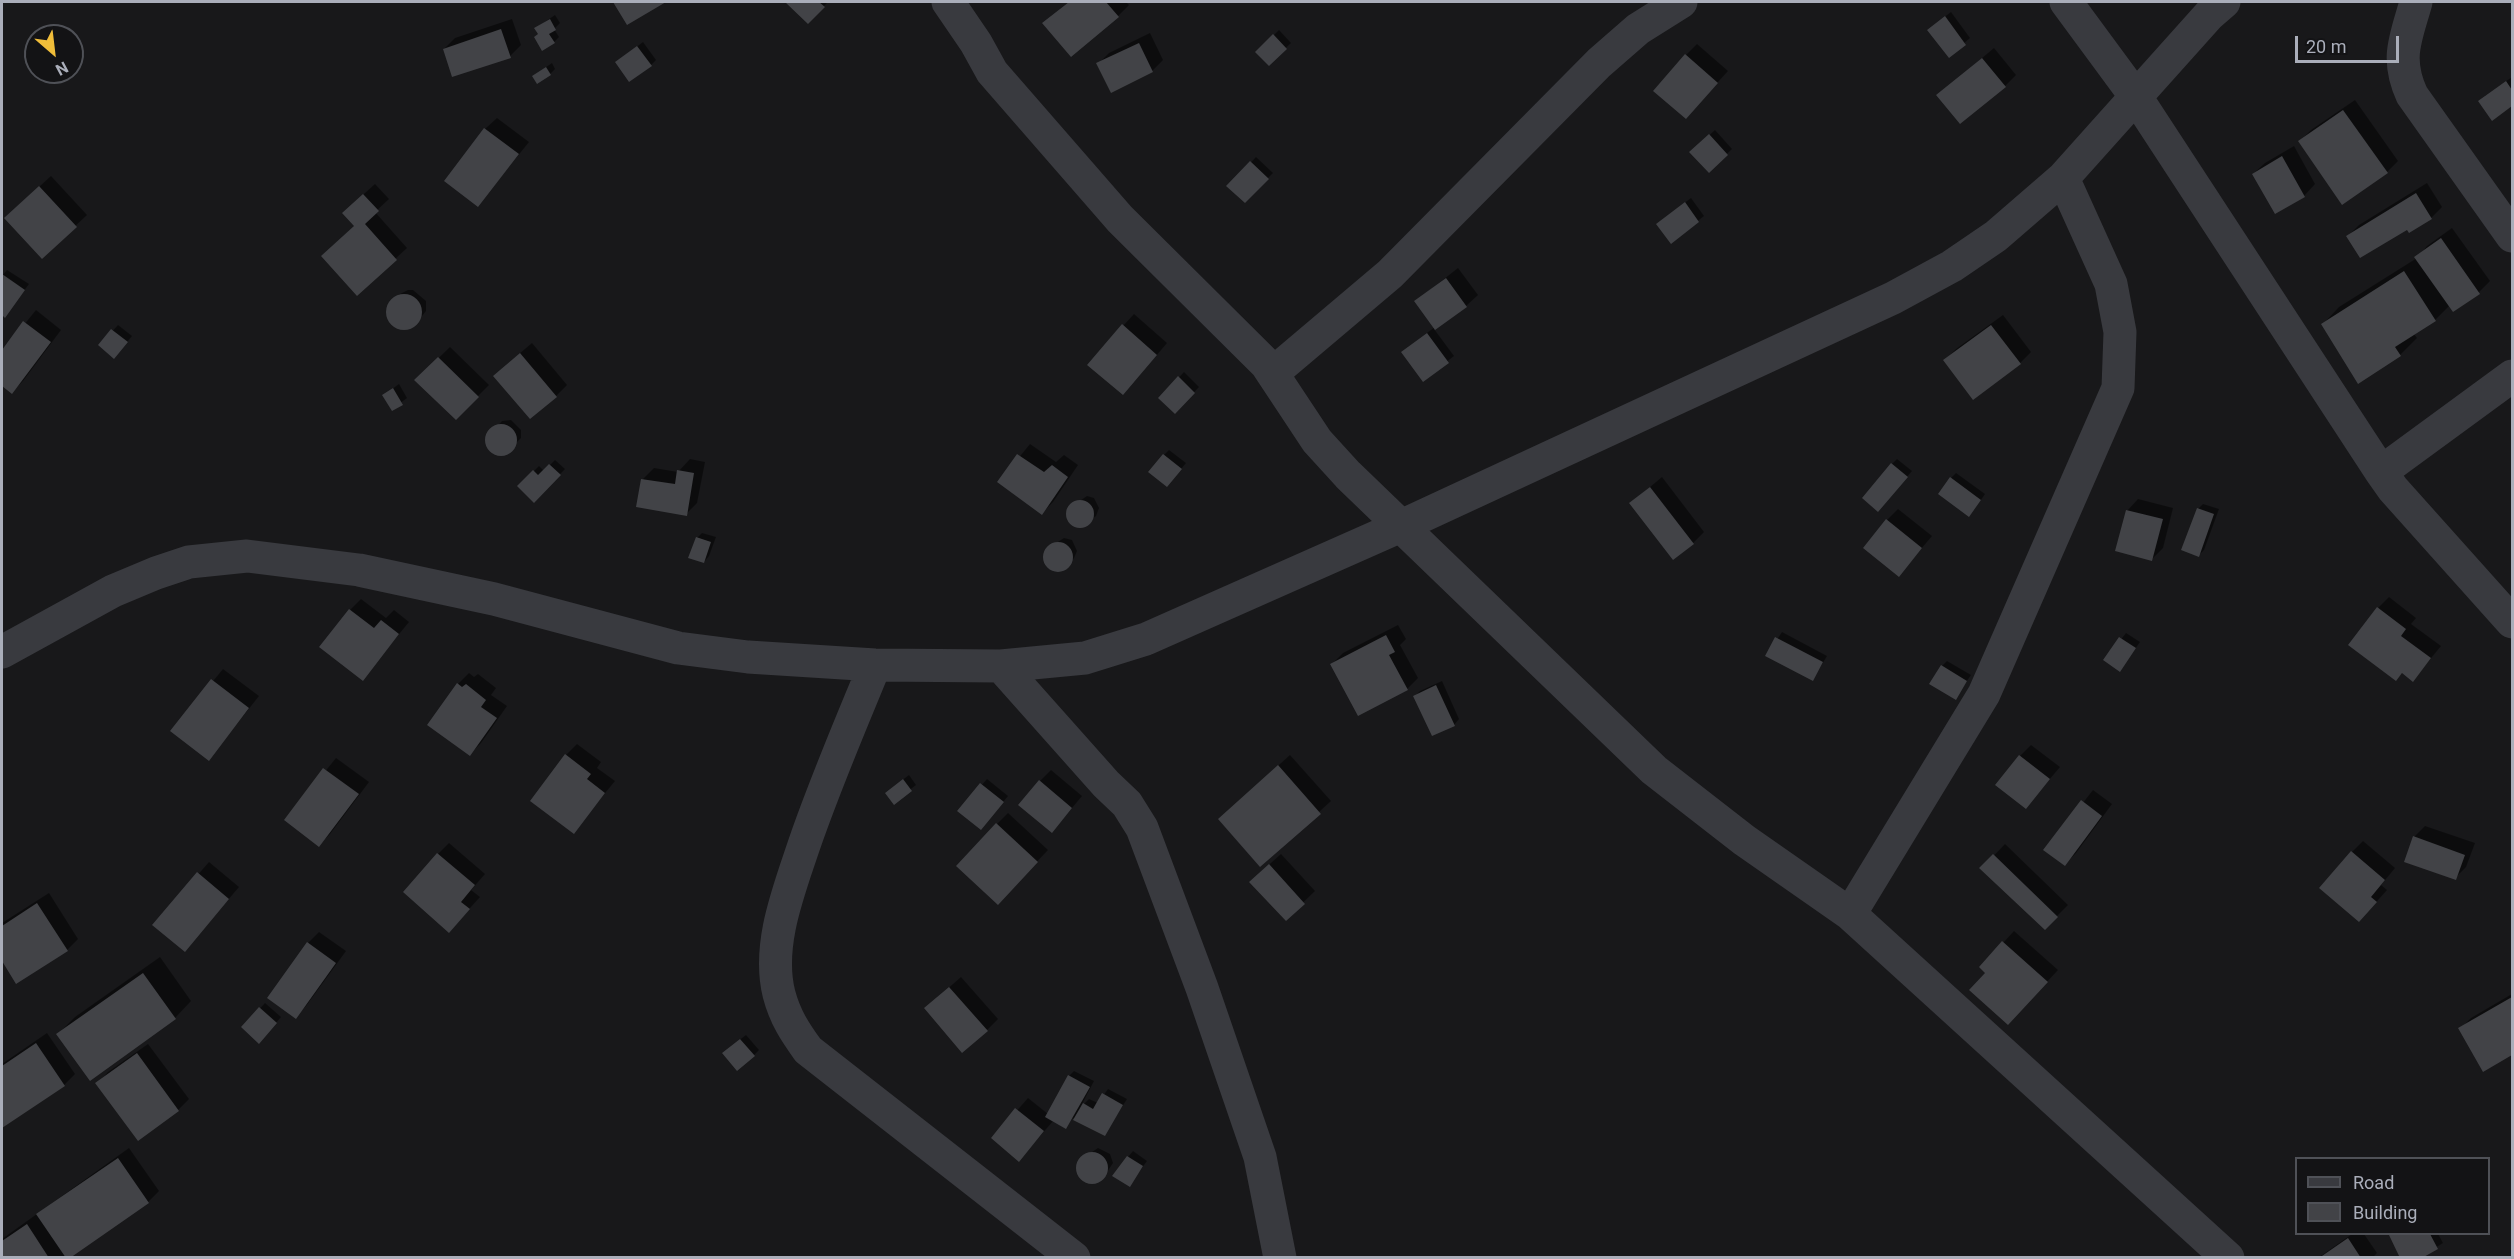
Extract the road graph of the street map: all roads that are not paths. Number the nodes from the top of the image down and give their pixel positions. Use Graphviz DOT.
graph roads {
  1 [pos="948,2"];
  2 [pos="979,2"];
  3 [pos="1681,2"];
  4 [pos="2066,2"];
  5 [pos="2224,2"];
  6 [pos="2416,2"];
  7 [pos="976,43"];
  8 [pos="2136,97"];
  9 [pos="2063,178"];
  10 [pos="2512,236"];
  11 [pos="1273,374"];
  12 [pos="2512,376"];
  13 [pos="2381,472"];
  14 [pos="1401,526"];
  15 [pos="2512,622"];
  16 [pos="2,652"];
  17 [pos="875,665"];
  18 [pos="1001,666"];
  19 [pos="1850,914"];
  20 [pos="1074,1257"];
  21 [pos="1280,1257"];
  22 [pos="2228,1257"];
  1 -- 7 [label="street"];
  2 -- 7 [label="street"];
  3 -- 11 [label="street"];
  4 -- 8 [label="street"];
  5 -- 8 [label="street"];
  6 -- 10 [label="street"];
  7 -- 11 [label="street"];
  8 -- 9 [label="street"];
  8 -- 13 [label="street"];
  9 -- 14 [label="street"];
  9 -- 19 [label="street"];
  11 -- 14 [label="street"];
  12 -- 13 [label="street"];
  13 -- 15 [label="street"];
  14 -- 18 [label="street"];
  14 -- 19 [label="street"];
  16 -- 17 [label="street"];
  17 -- 18 [label="street"];
  17 -- 20 [label="street"];
  18 -- 21 [label="street"];
  19 -- 22 [label="street"];
}
